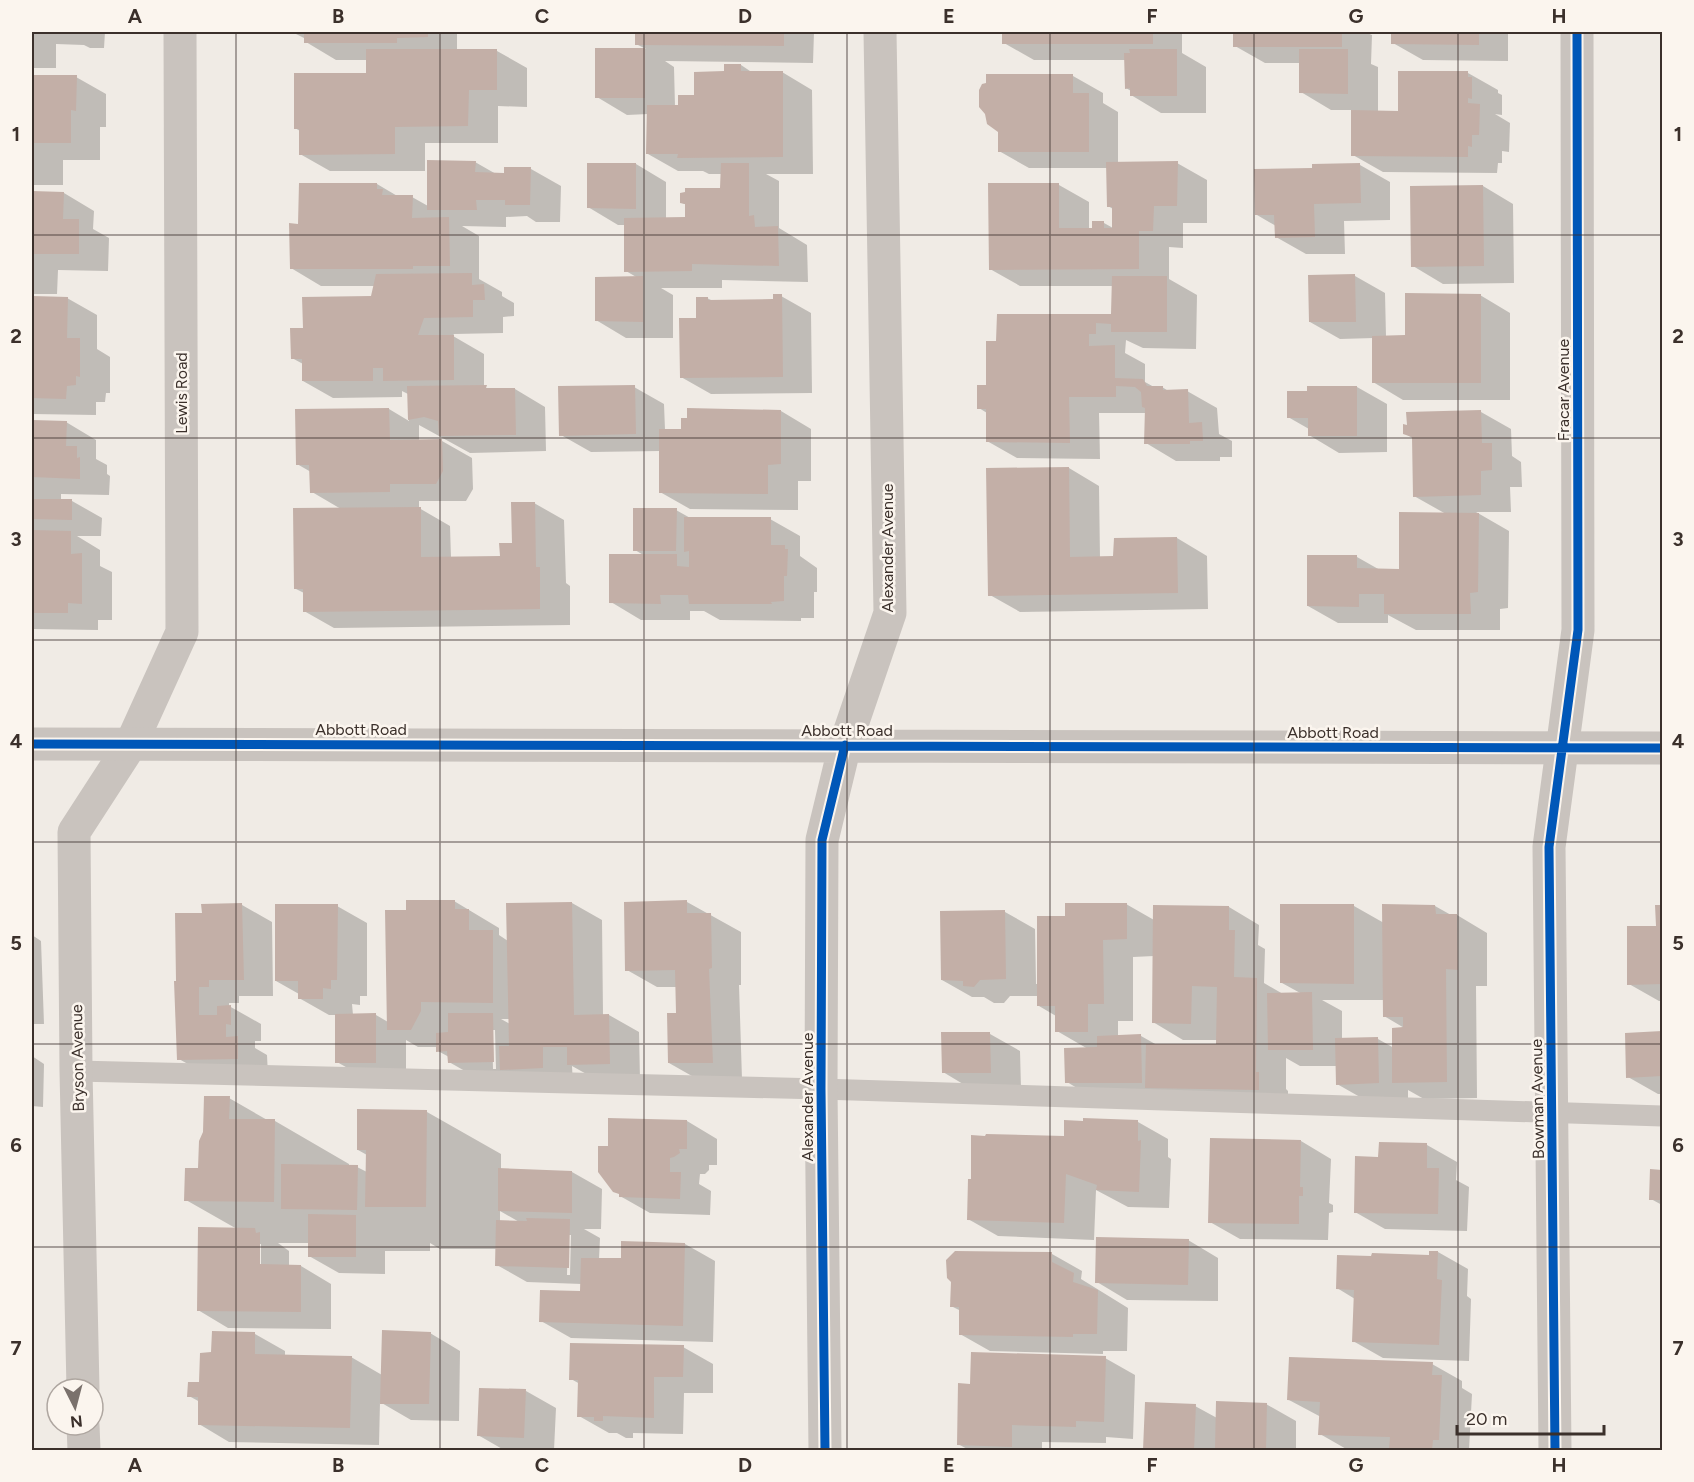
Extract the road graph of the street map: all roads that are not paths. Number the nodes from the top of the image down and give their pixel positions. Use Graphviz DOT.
graph roads {
  1 [pos="180,32"];
  2 [pos="880,32"];
  3 [pos="1577,32"];
  4 [pos="32,744"];
  5 [pos="131,744"];
  6 [pos="845,745"];
  7 [pos="1563,747"];
  8 [pos="1662,748"];
  9 [pos="76,1071"];
  10 [pos="821,1089"];
  11 [pos="1552,1113"];
  12 [pos="1662,1116"];
  13 [pos="83,1377"];
  14 [pos="825,1450"];
  15 [pos="1555,1450"];
  1 -- 5 [label="street, Lewis Road"];
  2 -- 6 [label="street, Alexander Avenue"];
  3 -- 7 [label="street, Fracar Avenue"];
  4 -- 5 [label="street, Abbott Road"];
  5 -- 6 [label="street, Abbott Road"];
  5 -- 9 [label="street, Bryson Avenue"];
  6 -- 7 [label="street, Abbott Road"];
  6 -- 10 [label="street, Alexander Avenue"];
  7 -- 8 [label="street, Abbott Road"];
  7 -- 11 [label="street, Bowman Avenue"];
  9 -- 10 [label="lane"];
  9 -- 13 [label="street, Bryson Avenue"];
  10 -- 11 [label="lane"];
  10 -- 14 [label="street, Alexander Avenue"];
  11 -- 12 [label="lane"];
  11 -- 15 [label="street, Bowman Avenue"];
}
